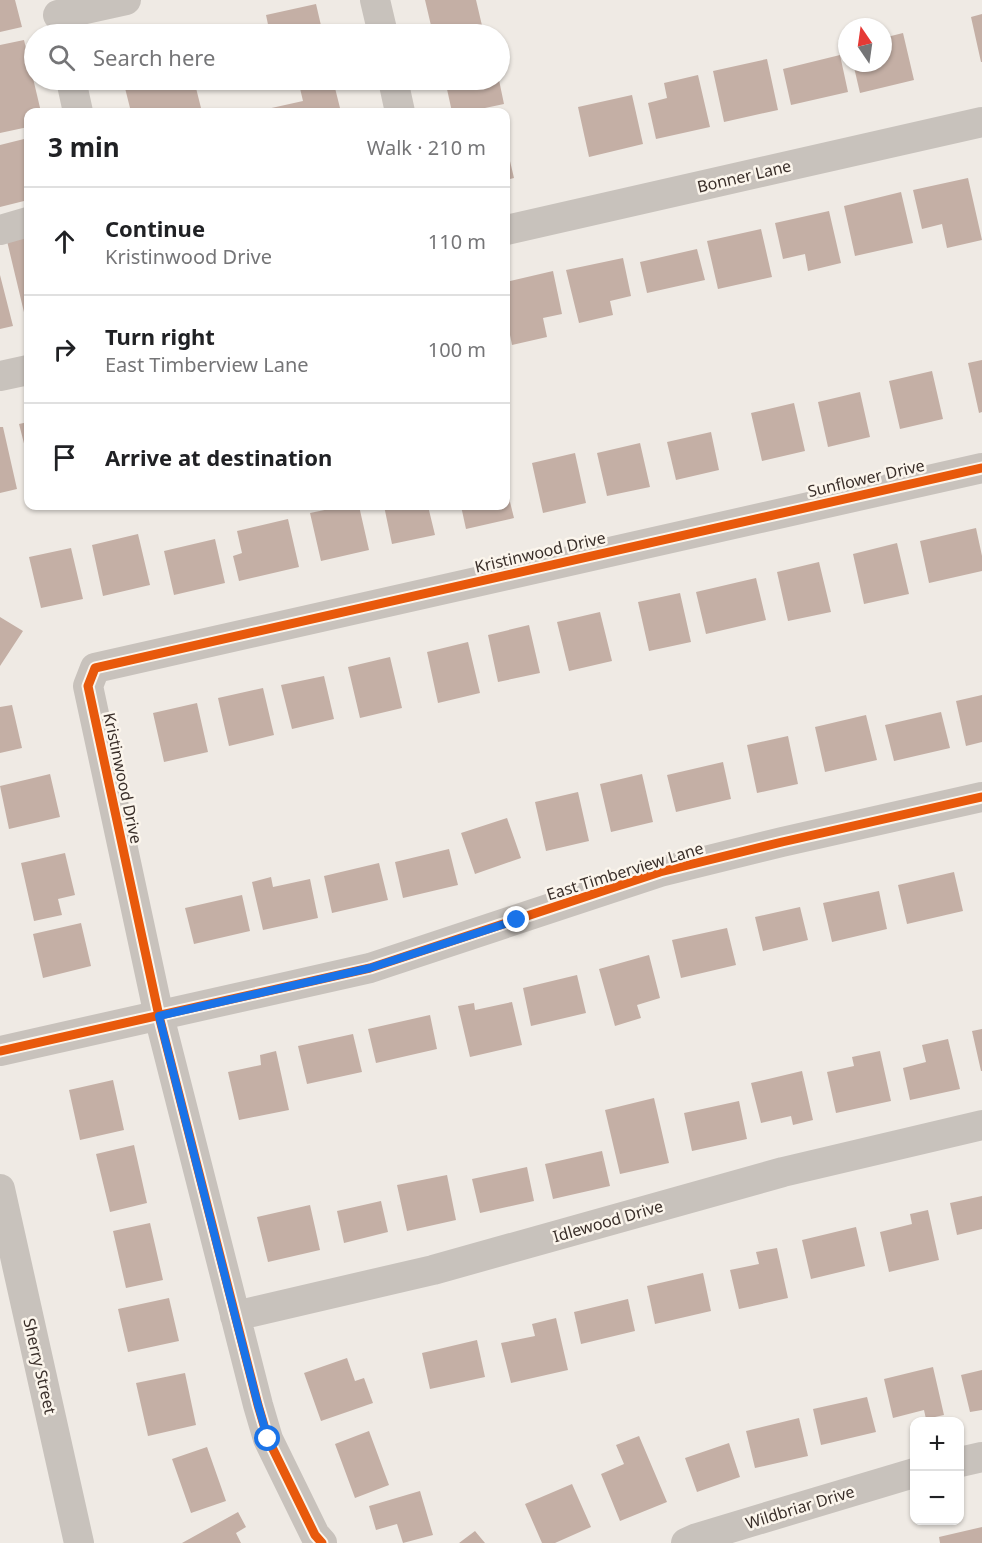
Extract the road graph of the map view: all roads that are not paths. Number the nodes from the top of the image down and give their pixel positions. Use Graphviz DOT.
graph roads {
  1 [pos="126,0"];
  2 [pos="375,0"];
  3 [pos="58,17"];
  4 [pos="381,24"];
  5 [pos="73,90"];
  6 [pos="395,90"];
  7 [pos="77,108"];
  8 [pos="399,108"];
  9 [pos="982,122"];
  10 [pos="24,223"];
  11 [pos="510,229"];
  12 [pos="0,230"];
  13 [pos="24,371"];
  14 [pos="0,376"];
  15 [pos="982,468"];
  16 [pos="757,518"];
  17 [pos="982,797"];
  18 [pos="159,1016"];
  19 [pos="0,1051"];
  20 [pos="982,1125"];
  21 [pos="0,1189"];
  22 [pos="235,1316"];
  23 [pos="982,1457"];
  24 [pos="964,1461"];
  25 [pos="910,1474"];
  26 [pos="79,1543"];
  27 [pos="322,1543"];
  28 [pos="686,1543"];
  1 -- 3 [label="street"];
  2 -- 4 [label="street"];
  5 -- 7 [label="street"];
  6 -- 8 [label="street"];
  9 -- 11 [label="street, Bonner Lane"];
  10 -- 12 [label="street"];
  13 -- 14 [label="street"];
  15 -- 16 [label="street, Sunflower Drive"];
  16 -- 18 [label="street, Kristinwood Drive"];
  17 -- 18 [label="street, East Timberview Lane"];
  18 -- 19 [label="street, East Timberview Lane"];
  18 -- 22 [label="street, Kristinwood Drive"];
  20 -- 22 [label="street, Idlewood Drive"];
  21 -- 26 [label="street, Sherry Street"];
  22 -- 27 [label="street, Kristinwood Drive"];
  23 -- 24 [label="street"];
  25 -- 28 [label="street, Wildbriar Drive"];
}
